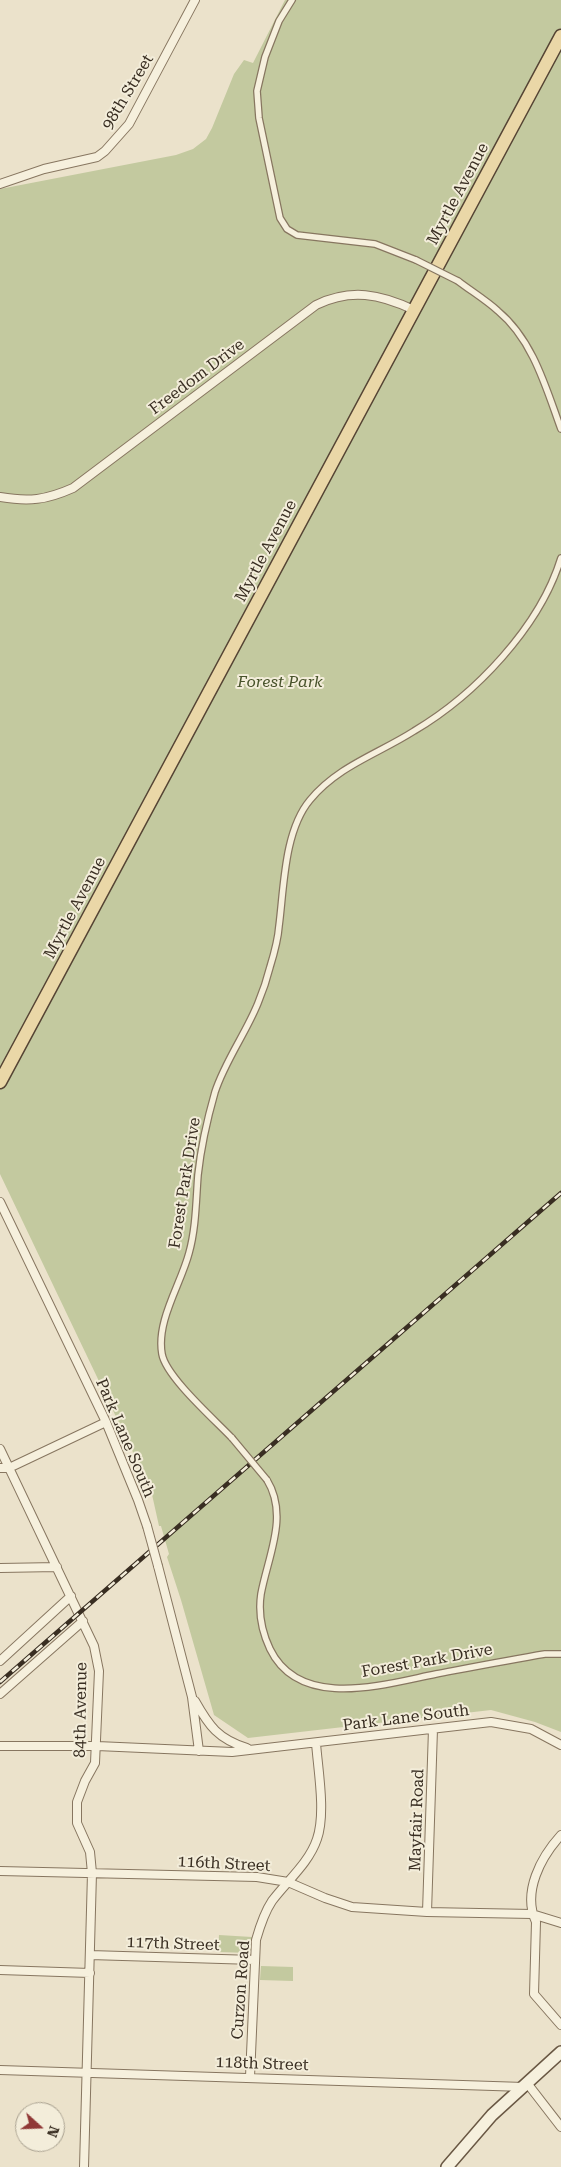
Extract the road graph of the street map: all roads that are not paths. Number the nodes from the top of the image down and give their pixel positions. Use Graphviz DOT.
graph roads {
  1 [pos="195,0"];
  2 [pos="292,0"];
  3 [pos="561,36"];
  4 [pos="0,184"];
  5 [pos="414,310"];
  6 [pos="561,429"];
  7 [pos="0,497"];
  8 [pos="561,558"];
  9 [pos="0,1082"];
  10 [pos="0,1202"];
  11 [pos="106,1422"];
  12 [pos="0,1449"];
  13 [pos="0,1468"];
  14 [pos="9,1468"];
  15 [pos="57,1567"];
  16 [pos="0,1568"];
  17 [pos="71,1596"];
  18 [pos="83,1621"];
  19 [pos="561,1654"];
  20 [pos="0,1661"];
  21 [pos="0,1694"];
  22 [pos="192,1697"];
  23 [pos="433,1729"];
  24 [pos="316,1743"];
  25 [pos="561,1745"];
  26 [pos="0,1746"];
  27 [pos="97,1746"];
  28 [pos="251,1750"];
  29 [pos="199,1751"];
  30 [pos="561,1836"];
  31 [pos="0,1870"];
  32 [pos="92,1873"];
  33 [pos="288,1882"];
  34 [pos="427,1912"];
  35 [pos="532,1914"];
  36 [pos="561,1924"];
  37 [pos="90,1955"];
  38 [pos="254,1960"];
  39 [pos="0,1970"];
  40 [pos="90,1973"];
  41 [pos="561,2025"];
  42 [pos="561,2052"];
  43 [pos="0,2070"];
  44 [pos="87,2072"];
  45 [pos="250,2077"];
  46 [pos="526,2085"];
  47 [pos="561,2127"];
  48 [pos="84,2167"];
  49 [pos="448,2167"];
  1 -- 4 [label="street, 98th Street"];
  2 -- 6 [label="street, bridge"];
  3 -- 5 [label="main road, Myrtle Avenue"];
  5 -- 7 [label="street, Freedom Drive"];
  5 -- 9 [label="main road, Myrtle Avenue"];
  8 -- 19 [label="street, Forest Park Drive, bridge"];
  10 -- 11 [label="street, Park Lane South"];
  11 -- 14 [label="street"];
  11 -- 22 [label="street, Park Lane South, bridge"];
  12 -- 14 [label="street, 84th Avenue"];
  13 -- 14 [label="street"];
  14 -- 15 [label="street, 84th Avenue"];
  15 -- 16 [label="street"];
  15 -- 17 [label="street, 84th Avenue"];
  17 -- 18 [label="street, 84th Avenue"];
  17 -- 20 [label="street"];
  18 -- 21 [label="street"];
  18 -- 27 [label="street, 84th Avenue"];
  22 -- 28 [label="street, Park Lane South"];
  22 -- 29 [label="street, Park Lane South"];
  23 -- 24 [label="street, Park Lane South"];
  23 -- 25 [label="street, Park Lane South"];
  23 -- 34 [label="street, Mayfair Road"];
  24 -- 28 [label="street, Park Lane South"];
  24 -- 33 [label="street, Curzon Road"];
  26 -- 27 [label="street"];
  27 -- 29 [label="street"];
  27 -- 32 [label="street, 84th Avenue"];
  28 -- 29 [label="street, Park Lane South"];
  30 -- 35 [label="street"];
  31 -- 32 [label="street, 116th Street"];
  32 -- 33 [label="street, 116th Street"];
  32 -- 37 [label="street, 84th Avenue"];
  33 -- 34 [label="street, 116th Street"];
  33 -- 38 [label="street, Curzon Road"];
  34 -- 35 [label="street, 116th Street"];
  35 -- 36 [label="street, 116th Street"];
  35 -- 41 [label="street"];
  37 -- 38 [label="street, 117th Street"];
  37 -- 40 [label="street, 84th Avenue"];
  38 -- 45 [label="street, Curzon Road"];
  39 -- 40 [label="street"];
  40 -- 44 [label="street, 84th Avenue"];
  42 -- 46 [label="main road"];
  43 -- 44 [label="street, 118th Street"];
  44 -- 45 [label="street, 118th Street"];
  44 -- 48 [label="street, 84th Avenue"];
  45 -- 46 [label="street, 118th Street"];
  46 -- 47 [label="street"];
  46 -- 49 [label="main road"];
}
